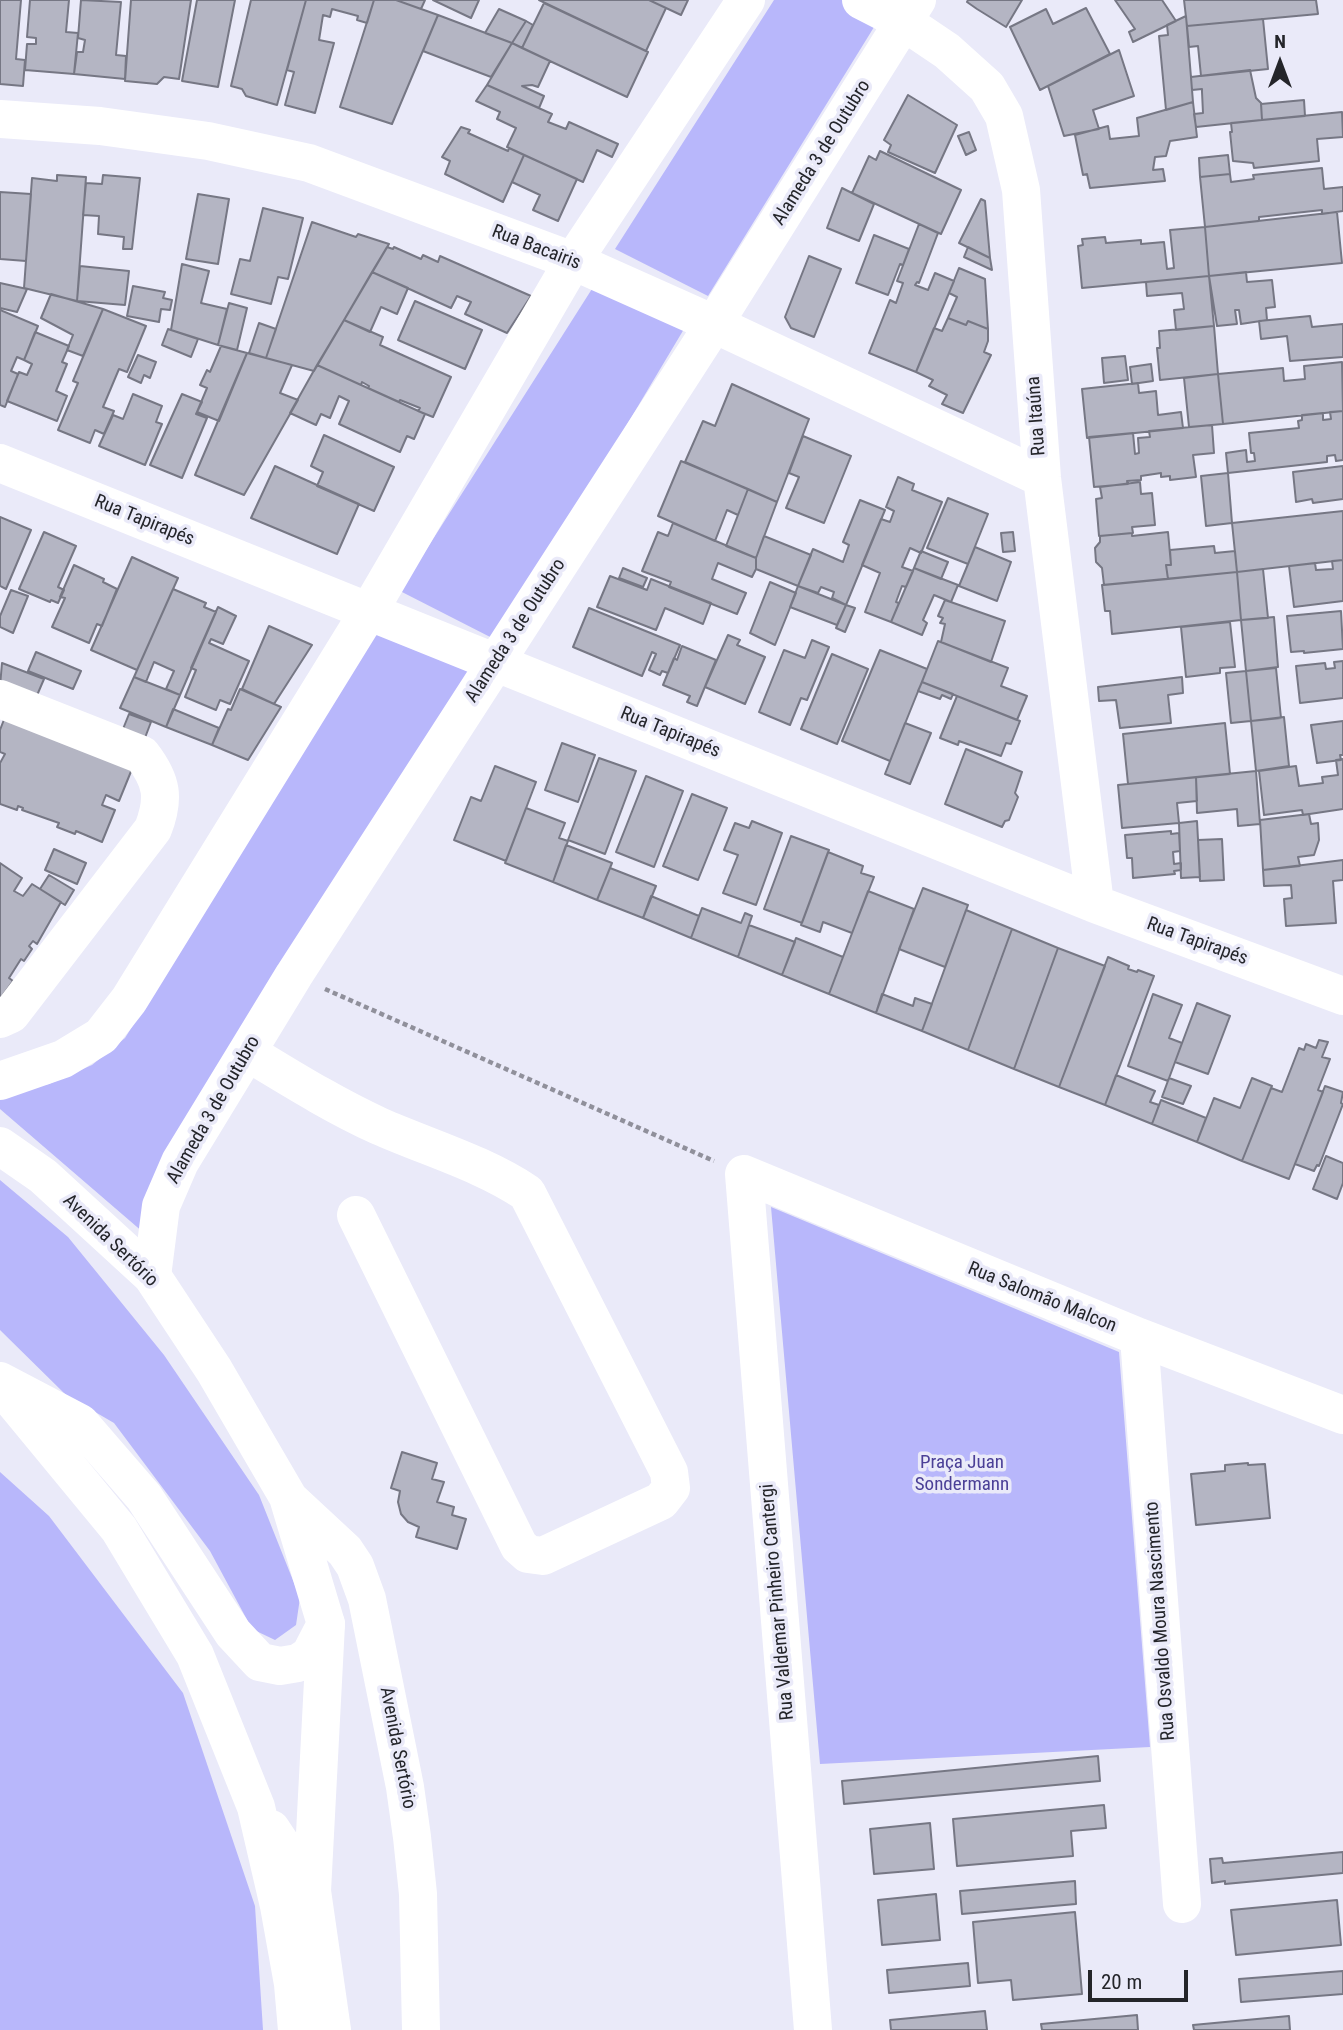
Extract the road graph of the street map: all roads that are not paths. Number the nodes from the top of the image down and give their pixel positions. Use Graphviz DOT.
graph roads {
  1 [pos="746,0"];
  2 [pos="861,0"];
  3 [pos="911,11"];
  4 [pos="0,119"];
  5 [pos="573,261"];
  6 [pos="714,324"];
  7 [pos="0,463"];
  8 [pos="1042,478"];
  9 [pos="369,611"];
  10 [pos="496,663"];
  11 [pos="0,699"];
  12 [pos="1095,904"];
  13 [pos="1343,996"];
  14 [pos="0,1019"];
  15 [pos="247,1052"];
  16 [pos="0,1081"];
  17 [pos="0,1146"];
  18 [pos="744,1174"];
  19 [pos="356,1215"];
  20 [pos="152,1276"];
  21 [pos="1139,1337"];
  22 [pos="0,1383"];
  23 [pos="1343,1415"];
  24 [pos="288,1497"];
  25 [pos="326,1624"];
  26 [pos="256,1807"];
  27 [pos="312,1891"];
  28 [pos="1182,1904"];
  29 [pos="297,2030"];
  30 [pos="332,2030"];
  31 [pos="421,2030"];
  32 [pos="813,2030"];
  1 -- 5 [label="street"];
  2 -- 3 [label="street, Rua Itaúna"];
  3 -- 6 [label="street, Alameda 3 de Outubro"];
  3 -- 8 [label="street, Rua Itaúna"];
  4 -- 5 [label="street, Rua Bacairis"];
  5 -- 6 [label="street, Rua Bacairis"];
  5 -- 9 [label="street"];
  6 -- 8 [label="street, Rua Bacairis"];
  6 -- 10 [label="street, Alameda 3 de Outubro"];
  7 -- 9 [label="street, Rua Tapirapés"];
  8 -- 12 [label="street, Rua Itaúna"];
  9 -- 10 [label="street, Rua Tapirapés"];
  9 -- 16 [label="street"];
  10 -- 12 [label="street, Rua Tapirapés"];
  10 -- 15 [label="street, Alameda 3 de Outubro"];
  11 -- 14 [label="street"];
  12 -- 13 [label="street, Rua Tapirapés"];
  15 -- 19 [label="street"];
  15 -- 20 [label="street, Alameda 3 de Outubro"];
  17 -- 20 [label="street, Avenida Sertório"];
  18 -- 21 [label="street, Rua Salomão Malcon"];
  18 -- 32 [label="street, Rua Valdemar Pinheiro Cantergi"];
  20 -- 24 [label="street, Avenida Sertório"];
  21 -- 23 [label="street, Rua Salomão Malcon"];
  21 -- 28 [label="street, Rua Osvaldo Moura Nascimento"];
  22 -- 25 [label="street"];
  22 -- 26 [label="street"];
  24 -- 25 [label="street, Avenida Sertório"];
  24 -- 31 [label="street, Avenida Sertório"];
  25 -- 27 [label="street, Avenida Sertório"];
  26 -- 27 [label="street"];
  26 -- 29 [label="street"];
  27 -- 30 [label="street"];
}
